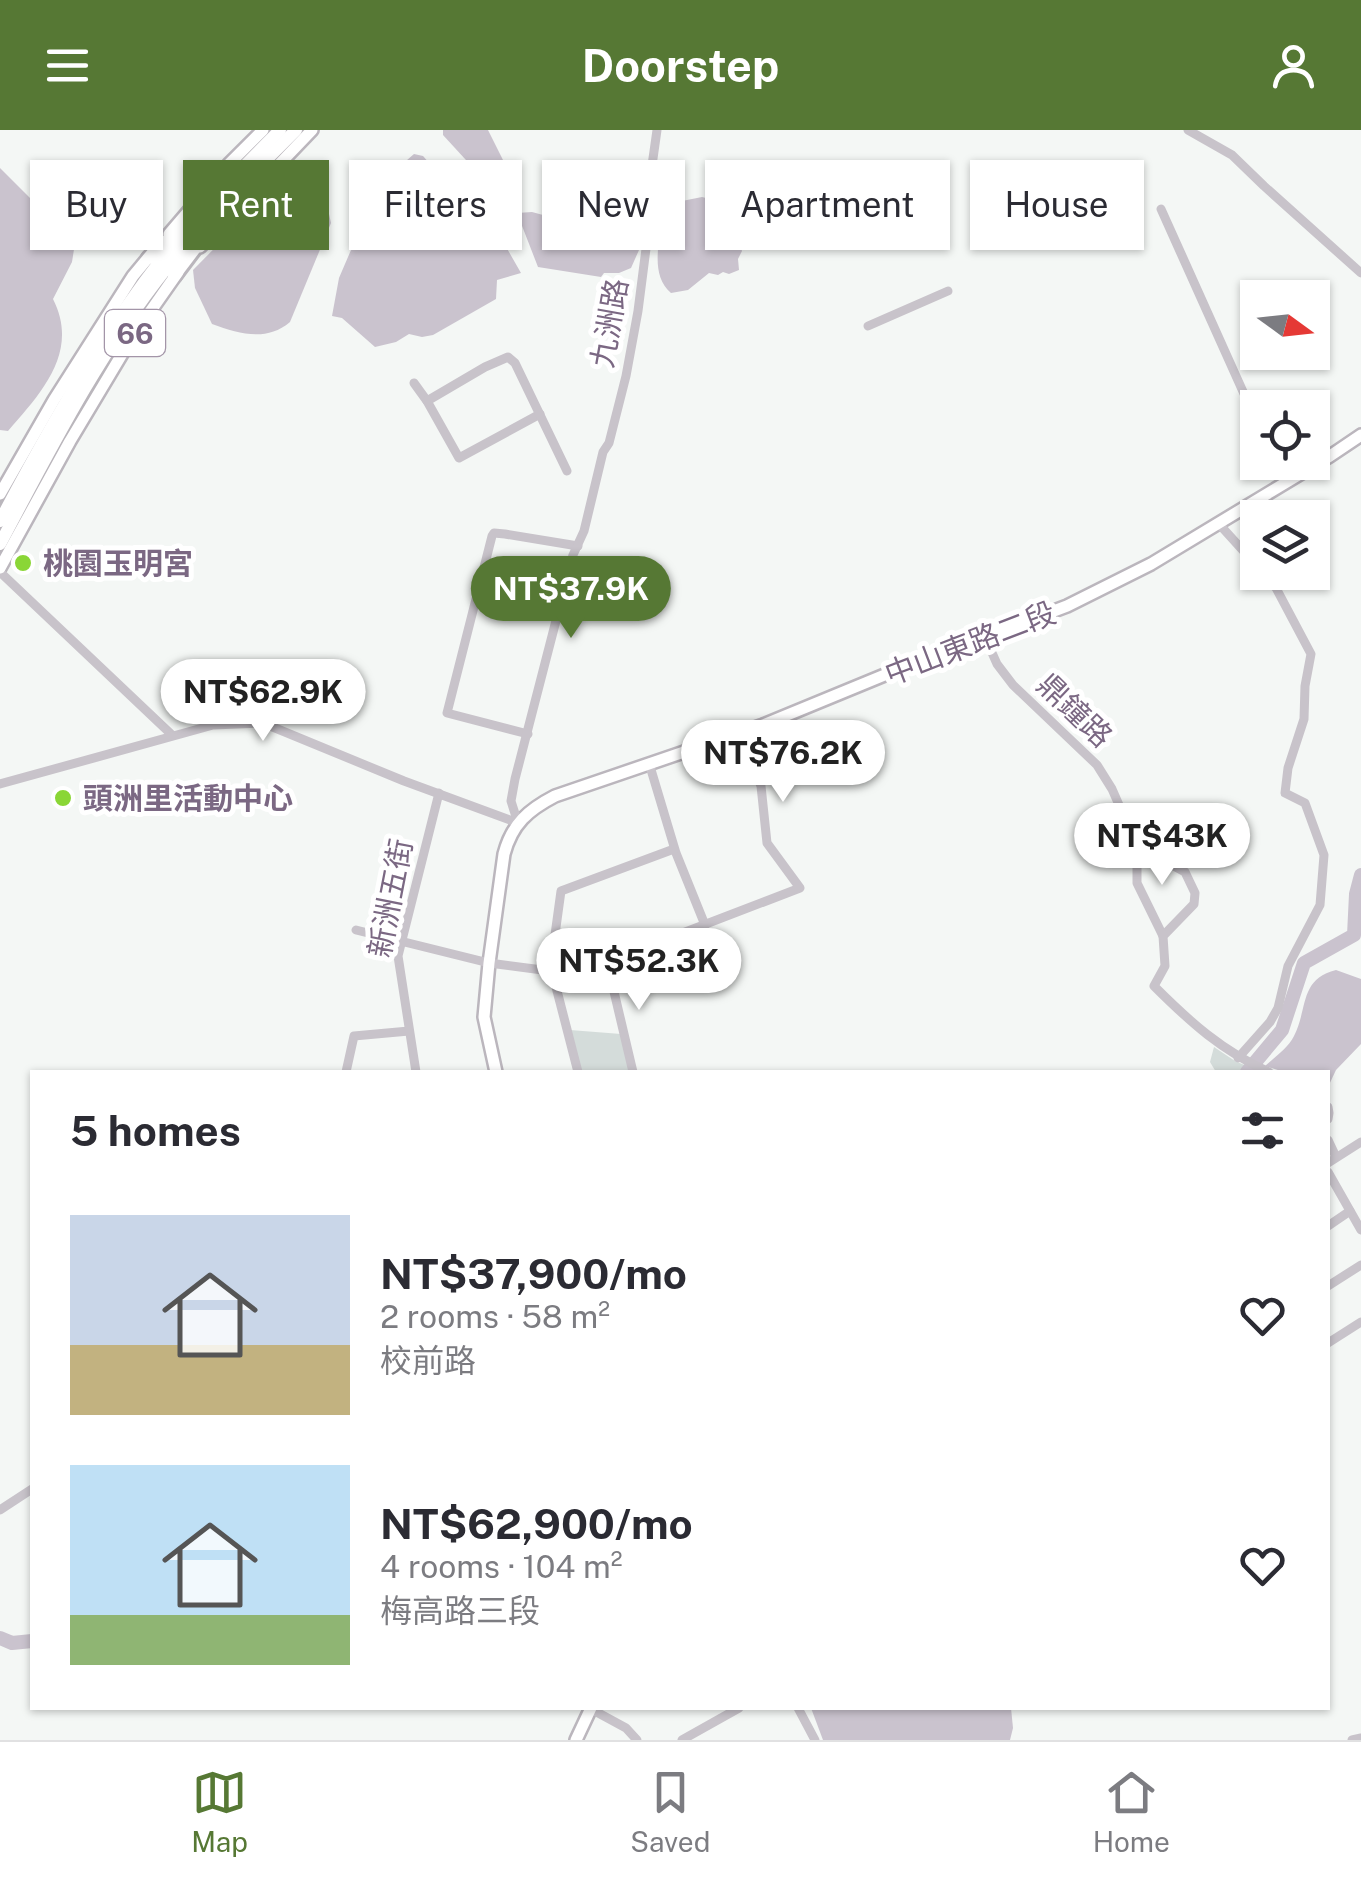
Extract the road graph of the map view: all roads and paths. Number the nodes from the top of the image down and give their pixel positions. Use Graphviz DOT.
graph roads {
  1 [pos="263,130"];
  2 [pos="280,130"];
  3 [pos="296,130"];
  4 [pos="312,130"];
  5 [pos="658,130"];
  6 [pos="1188,130"];
  7 [pos="256,160"];
  8 [pos="260,160"];
  9 [pos="1160,209"];
  10 [pos="183,227"];
  11 [pos="183,234"];
  12 [pos="183,249"];
  13 [pos="192,250"];
  14 [pos="148,258"];
  15 [pos="1361,273"];
  16 [pos="174,276"];
  17 [pos="948,291"];
  18 [pos="868,326"];
  19 [pos="414,383"];
  20 [pos="1242,390"];
  21 [pos="427,401"];
  22 [pos="540,414"];
  23 [pos="1361,435"];
  24 [pos="567,471"];
  25 [pos="1286,482"];
  26 [pos="0,494"];
  27 [pos="0,521"];
  28 [pos="1219,524"];
  29 [pos="0,544"];
  30 [pos="578,546"];
  31 [pos="1240,548"];
  32 [pos="0,570"];
  33 [pos="1277,590"];
  34 [pos="985,636"];
  35 [pos="528,734"];
  36 [pos="740,734"];
  37 [pos="172,735"];
  38 [pos="649,764"];
  39 [pos="0,784"];
  40 [pos="439,793"];
  41 [pos="518,823"];
  42 [pos="1137,846"];
  43 [pos="674,849"];
  44 [pos="705,925"];
  45 [pos="356,930"];
  46 [pos="1163,936"];
  47 [pos="402,941"];
  48 [pos="606,962"];
  49 [pos="488,963"];
  50 [pos="550,971"];
  51 [pos="408,1031"];
  52 [pos="1238,1058"];
  53 [pos="346,1070"];
  54 [pos="416,1070"];
  55 [pos="495,1070"];
  56 [pos="578,1070"];
  57 [pos="633,1070"];
  58 [pos="1265,1070"];
  59 [pos="1361,1142"];
  60 [pos="1332,1160"];
  61 [pos="1330,1176"];
  62 [pos="1350,1211"];
  63 [pos="1330,1225"];
  64 [pos="1361,1230"];
  65 [pos="1361,1265"];
  66 [pos="1330,1285"];
  67 [pos="1361,1322"];
  68 [pos="1330,1342"];
  69 [pos="30,1491"];
  70 [pos="0,1510"];
  71 [pos="590,1710"];
  72 [pos="594,1710"];
  73 [pos="736,1710"];
  74 [pos="799,1710"];
  75 [pos="1361,1738"];
  76 [pos="576,1740"];
  77 [pos="636,1740"];
  78 [pos="682,1740"];
  79 [pos="815,1740"];
  80 [pos="1352,1740"];
  1 -- 14 [label="main road, 66"];
  2 -- 7 [label="highway, 66"];
  3 -- 8 [label="highway, 66"];
  4 -- 16 [label="main road, 66"];
  5 -- 30 [label="street, 九洲路"];
  6 -- 15 [label="street"];
  9 -- 20 [label="street"];
  10 -- 14 [label="highway"];
  11 -- 27 [label="highway, 66"];
  12 -- 29 [label="highway, 66"];
  13 -- 16 [label="highway"];
  14 -- 26 [label="main road, 66"];
  16 -- 32 [label="main road, 66"];
  17 -- 18 [label="street"];
  19 -- 21 [label="street"];
  21 -- 22 [label="street"];
  21 -- 22 [label="street"];
  22 -- 24 [label="street"];
  23 -- 25 [label="main road, 中山東路二段"];
  25 -- 28 [label="main road, 中山東路二段"];
  28 -- 31 [label="street"];
  28 -- 34 [label="main road, 中山東路二段"];
  30 -- 35 [label="street, 九洲路"];
  30 -- 35 [label="street"];
  32 -- 37 [label="street"];
  33 -- 52 [label="street"];
  34 -- 36 [label="main road, 中山東路二段"];
  34 -- 42 [label="street, 鼎鐘路"];
  35 -- 41 [label="street, 九洲路"];
  36 -- 38 [label="main road, 中山東路二段"];
  36 -- 44 [label="street"];
  37 -- 39 [label="street"];
  37 -- 40 [label="street"];
  38 -- 41 [label="main road, 中山東路二段"];
  38 -- 43 [label="street"];
  40 -- 41 [label="street"];
  40 -- 47 [label="street, 新洲五街"];
  41 -- 49 [label="main road"];
  42 -- 46 [label="street, 鼎鐘路"];
  42 -- 46 [label="street"];
  43 -- 44 [label="street"];
  43 -- 50 [label="street"];
  44 -- 48 [label="street"];
  45 -- 47 [label="street"];
  46 -- 52 [label="street"];
  47 -- 49 [label="street"];
  47 -- 51 [label="street, 新洲五街"];
  48 -- 50 [label="street"];
  48 -- 57 [label="street"];
  49 -- 50 [label="street"];
  49 -- 55 [label="main road"];
  50 -- 56 [label="street"];
  51 -- 53 [label="street"];
  51 -- 54 [label="street, 新洲五街"];
  52 -- 58 [label="street"];
  59 -- 60 [label="street"];
  61 -- 62 [label="street"];
  62 -- 63 [label="street"];
  62 -- 64 [label="street"];
  65 -- 66 [label="street"];
  67 -- 68 [label="street"];
  69 -- 70 [label="street"];
  71 -- 76 [label="main road"];
  72 -- 77 [label="street"];
  73 -- 78 [label="street"];
  74 -- 79 [label="street"];
  75 -- 80 [label="street"];
}
